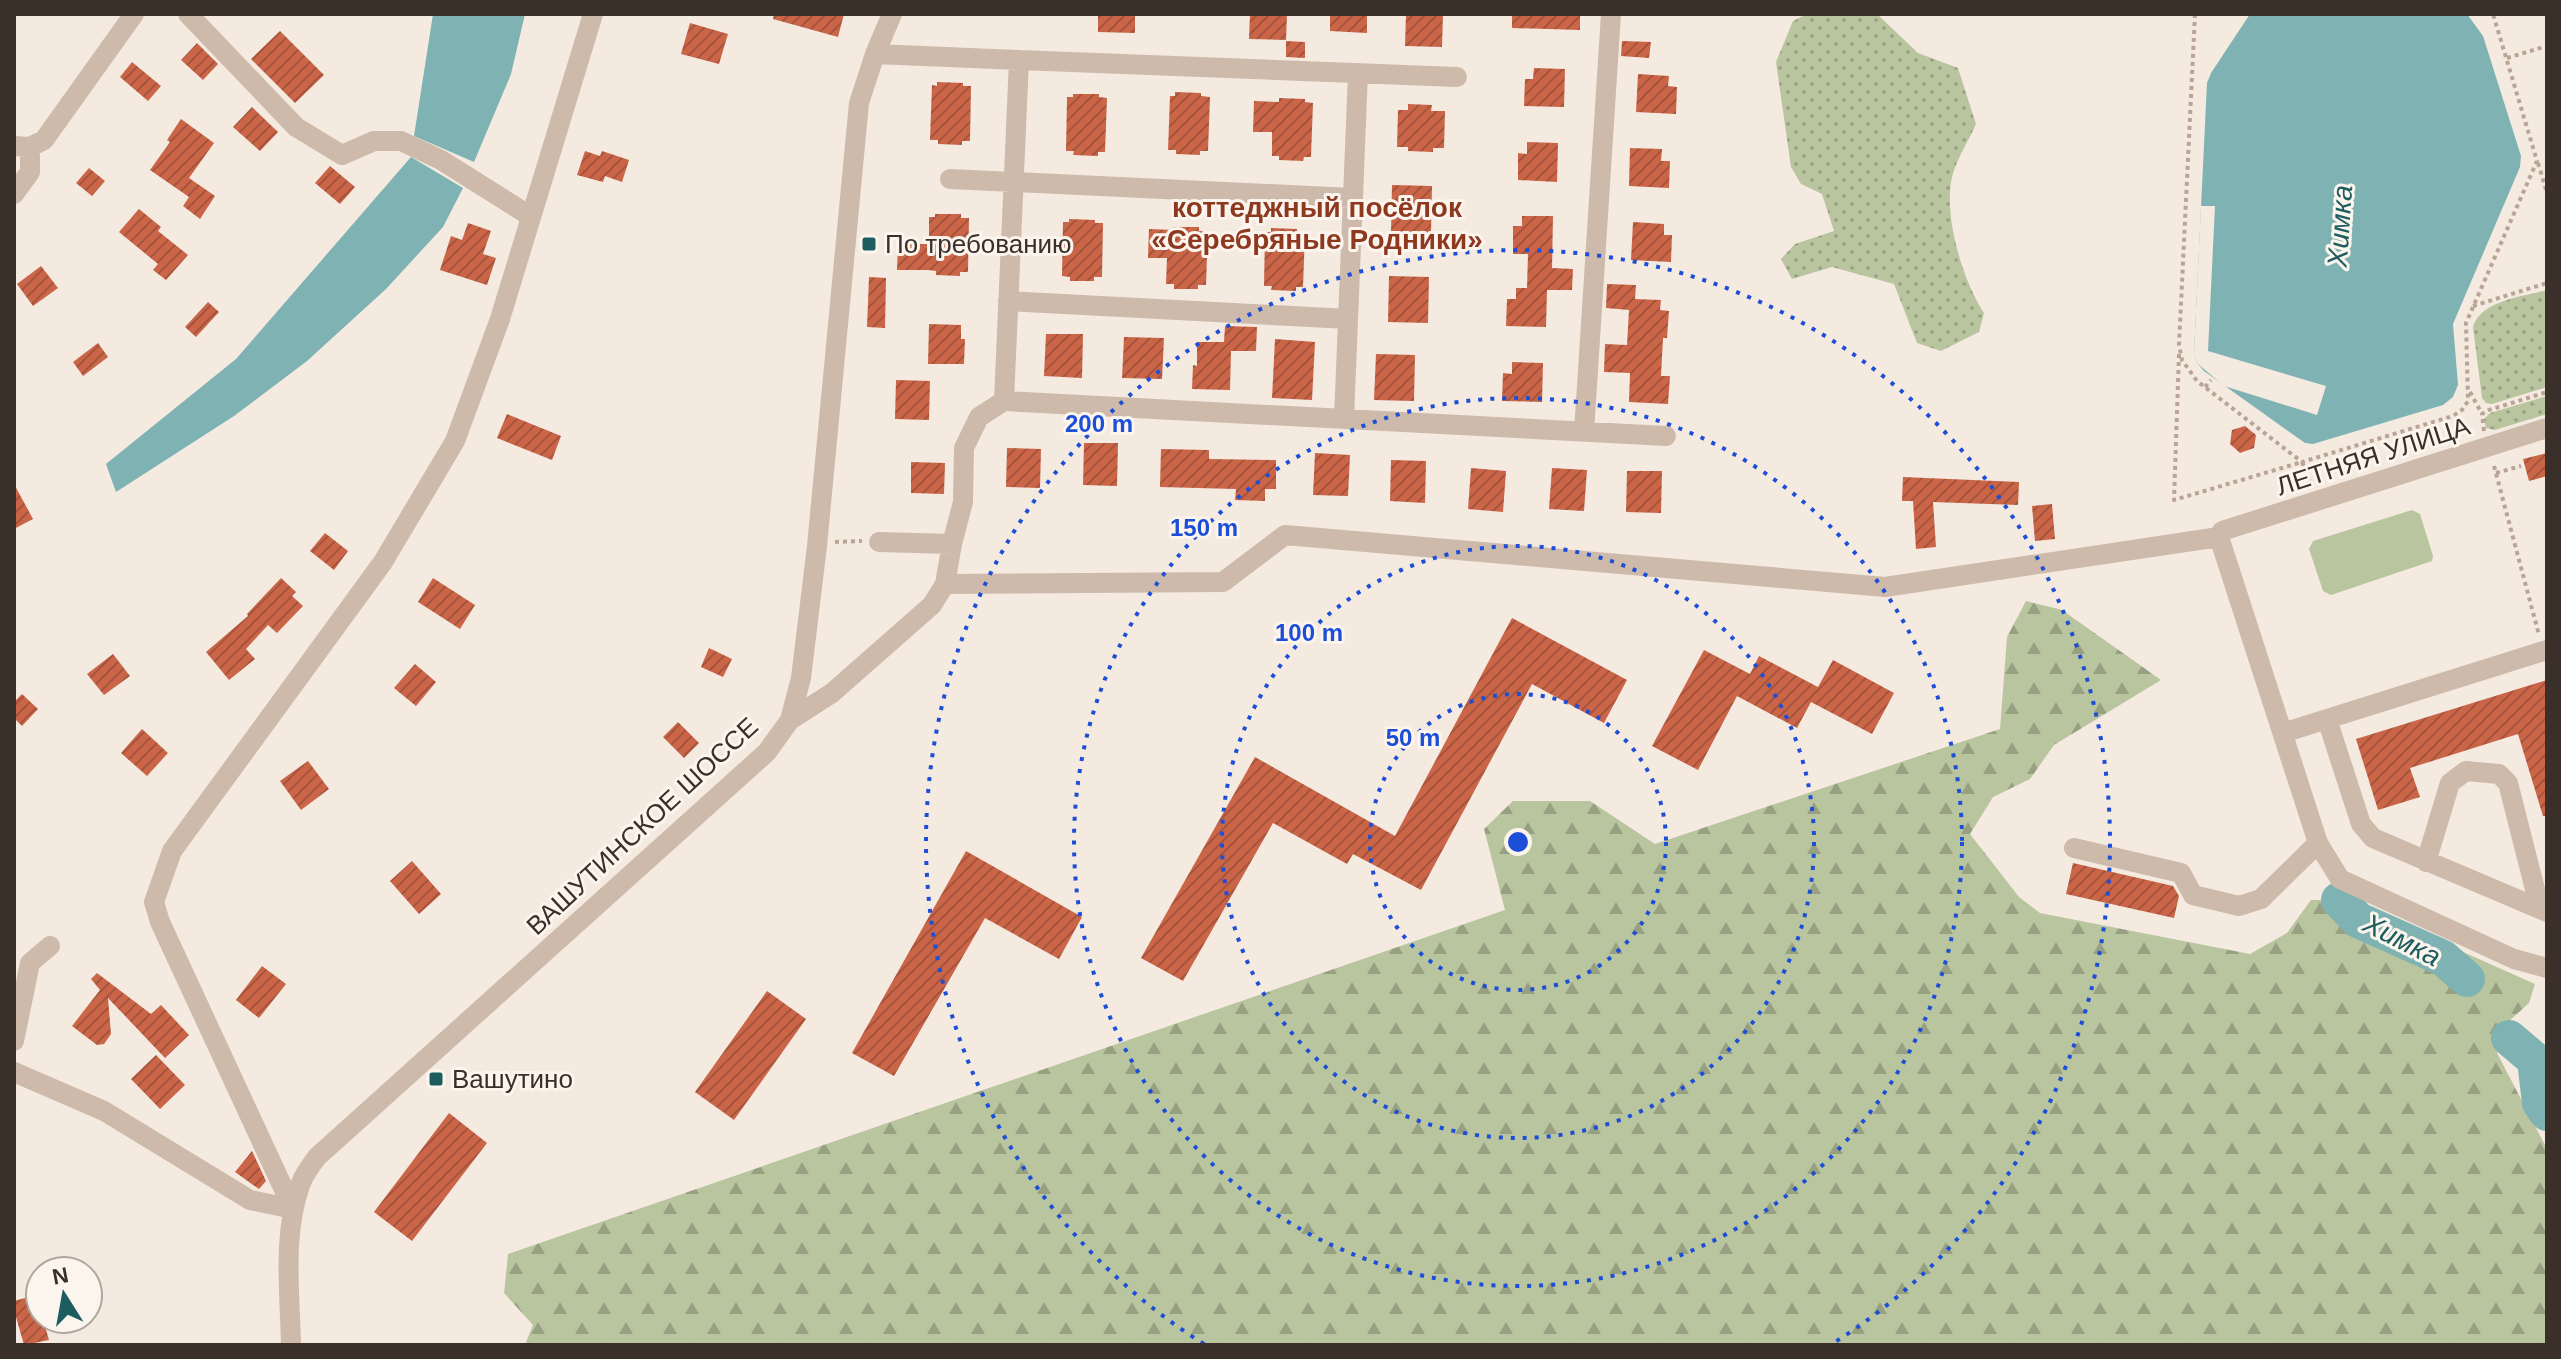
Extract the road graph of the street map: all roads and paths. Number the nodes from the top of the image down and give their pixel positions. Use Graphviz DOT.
graph roads {
  1 [pos="134,14"];
  2 [pos="188,14"];
  3 [pos="593,14"];
  4 [pos="892,14"];
  5 [pos="1611,14"];
  6 [pos="2195,14"];
  7 [pos="2493,14"];
  8 [pos="2547,46"];
  9 [pos="875,54"];
  10 [pos="2507,58"];
  11 [pos="1019,60"];
  12 [pos="1358,73"];
  13 [pos="1457,77"];
  14 [pos="22,147"];
  15 [pos="2537,161"];
  16 [pos="950,179"];
  17 [pos="1013,182"];
  18 [pos="2547,193"];
  19 [pos="14,194"];
  20 [pos="1353,198"];
  21 [pos="530,216"];
  22 [pos="2547,283"];
  23 [pos="1008,301"];
  24 [pos="2473,306"];
  25 [pos="1348,319"];
  26 [pos="2179,345"];
  27 [pos="2211,380"];
  28 [pos="2205,387"];
  29 [pos="2470,390"];
  30 [pos="2547,392"];
  31 [pos="1004,401"];
  32 [pos="2482,414"];
  33 [pos="1344,419"];
  34 [pos="2547,428"];
  35 [pos="1584,432"];
  36 [pos="1666,436"];
  37 [pos="2489,446"];
  38 [pos="2302,462"];
  39 [pos="2521,466"];
  40 [pos="2496,473"];
  41 [pos="2219,537"];
  42 [pos="879,542"];
  43 [pos="952,544"];
  44 [pos="817,546"];
  45 [pos="945,584"];
  46 [pos="2545,651"];
  47 [pos="2327,719"];
  48 [pos="790,720"];
  49 [pos="2283,733"];
  50 [pos="2318,843"];
  51 [pos="2074,848"];
  52 [pos="2426,862"];
  53 [pos="2544,911"];
  54 [pos="50,946"];
  55 [pos="2547,968"];
  56 [pos="14,1041"];
  57 [pos="14,1072"];
  58 [pos="293,1209"];
  59 [pos="291,1345"];
  1 -- 14 [label="street"];
  2 -- 21 [label="street"];
  3 -- 21 [label="street"];
  4 -- 9 [label="street, ВАШУТИНСКОЕ ШОССЕ"];
  5 -- 35 [label="street"];
  6 -- 26 [label="path"];
  7 -- 10 [label="path"];
  8 -- 10 [label="path"];
  9 -- 11 [label="street"];
  9 -- 44 [label="street, ВАШУТИНСКОЕ ШОССЕ"];
  10 -- 15 [label="path"];
  11 -- 12 [label="street"];
  11 -- 17 [label="street"];
  12 -- 13 [label="street"];
  12 -- 20 [label="street"];
  14 -- 19 [label="street"];
  15 -- 18 [label="path"];
  15 -- 24 [label="path"];
  16 -- 17 [label="street"];
  17 -- 20 [label="street"];
  17 -- 23 [label="street"];
  20 -- 25 [label="street"];
  21 -- 58 [label="street"];
  22 -- 24 [label="path"];
  23 -- 25 [label="street"];
  23 -- 31 [label="street"];
  24 -- 29 [label="path"];
  25 -- 33 [label="street"];
  26 -- 28 [label="path"];
  26 -- 38 [label="path"];
  27 -- 28 [label="path"];
  28 -- 38 [label="path"];
  29 -- 32 [label="path"];
  29 -- 38 [label="path"];
  30 -- 32 [label="path"];
  31 -- 33 [label="street"];
  31 -- 43 [label="street"];
  32 -- 37 [label="path"];
  33 -- 35 [label="street"];
  34 -- 37 [label="street, ЛЕТНЯЯ УЛИЦА"];
  35 -- 36 [label="street"];
  37 -- 40 [label="path"];
  37 -- 41 [label="street, ЛЕТНЯЯ УЛИЦА"];
  39 -- 40 [label="path"];
  40 -- 46 [label="path"];
  41 -- 45 [label="street, ЛЕТНЯЯ УЛИЦА"];
  41 -- 49 [label="street"];
  42 -- 43 [label="street"];
  42 -- 44 [label="path"];
  43 -- 45 [label="street"];
  44 -- 48 [label="street, ВАШУТИНСКОЕ ШОССЕ"];
  45 -- 48 [label="street"];
  46 -- 47 [label="street"];
  47 -- 49 [label="street"];
  47 -- 52 [label="street"];
  48 -- 58 [label="street, ВАШУТИНСКОЕ ШОССЕ"];
  49 -- 50 [label="street"];
  50 -- 51 [label="street"];
  50 -- 55 [label="street"];
  52 -- 53 [label="street"];
  52 -- 53 [label="street"];
  54 -- 56 [label="street"];
  57 -- 58 [label="street"];
  58 -- 59 [label="street, ВАШУТИНСКОЕ ШОССЕ"];
}
